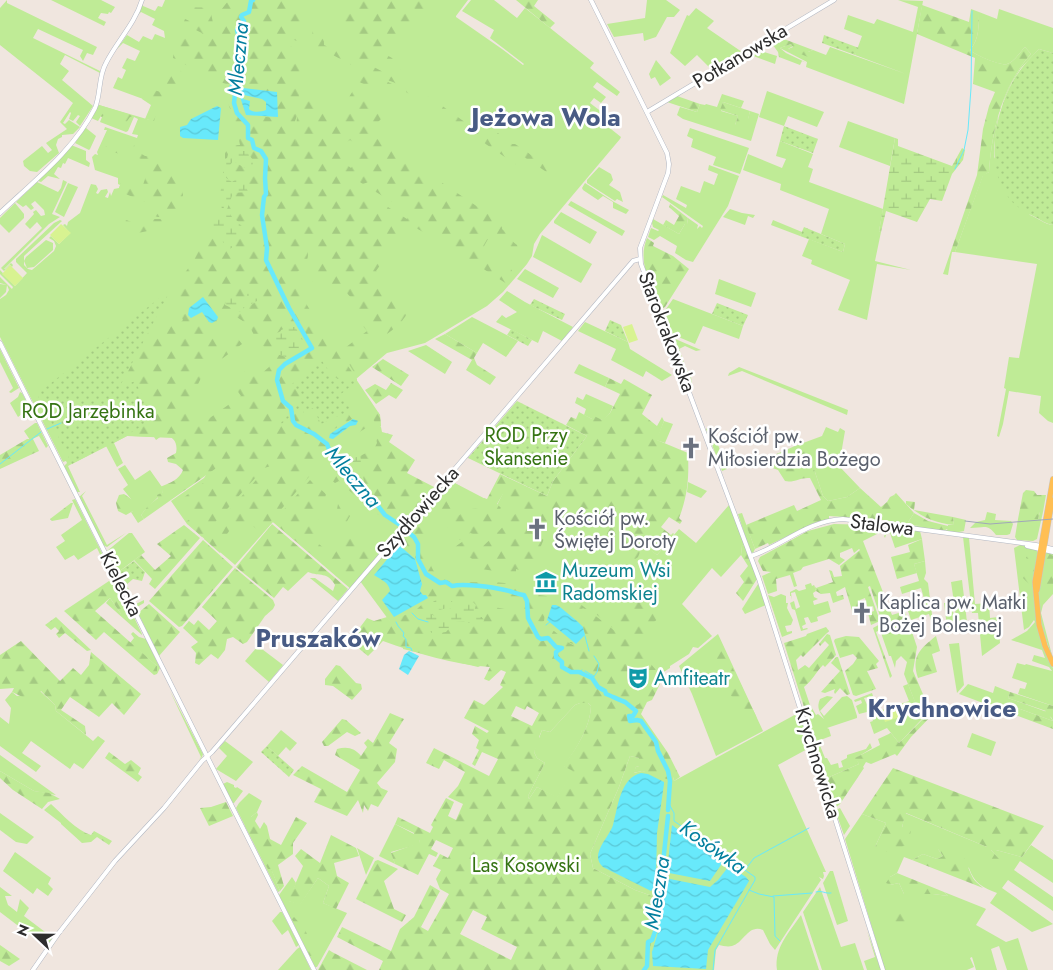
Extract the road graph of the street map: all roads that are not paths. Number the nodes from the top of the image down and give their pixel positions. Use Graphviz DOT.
graph roads {
  1 [pos="142,0"];
  2 [pos="591,0"];
  3 [pos="834,0"];
  4 [pos="647,112"];
  5 [pos="1,212"];
  6 [pos="640,260"];
  7 [pos="0,343"];
  8 [pos="1053,479"];
  9 [pos="1053,495"];
  10 [pos="1042,547"];
  11 [pos="1053,550"];
  12 [pos="751,556"];
  13 [pos="1053,664"];
  14 [pos="207,757"];
  15 [pos="33,970"];
  16 [pos="314,970"];
  17 [pos="883,970"];
  1 -- 5 [label="street"];
  2 -- 4 [label="street, Starokrakowska"];
  3 -- 4 [label="street, Potkanowska"];
  4 -- 6 [label="street, Starokrakowska"];
  6 -- 12 [label="street, Starokrakowska"];
  6 -- 14 [label="street, Szydłowiecka"];
  7 -- 14 [label="street, Kielecka"];
  8 -- 10 [label="main road"];
  9 -- 10 [label="main road"];
  10 -- 11 [label="street, Stalowa"];
  10 -- 12 [label="street, Stalowa"];
  10 -- 13 [label="main road"];
  12 -- 17 [label="street, Krychnowicka"];
  14 -- 15 [label="street, Szydłowiecka"];
  14 -- 16 [label="street, Kielecka"];
}
